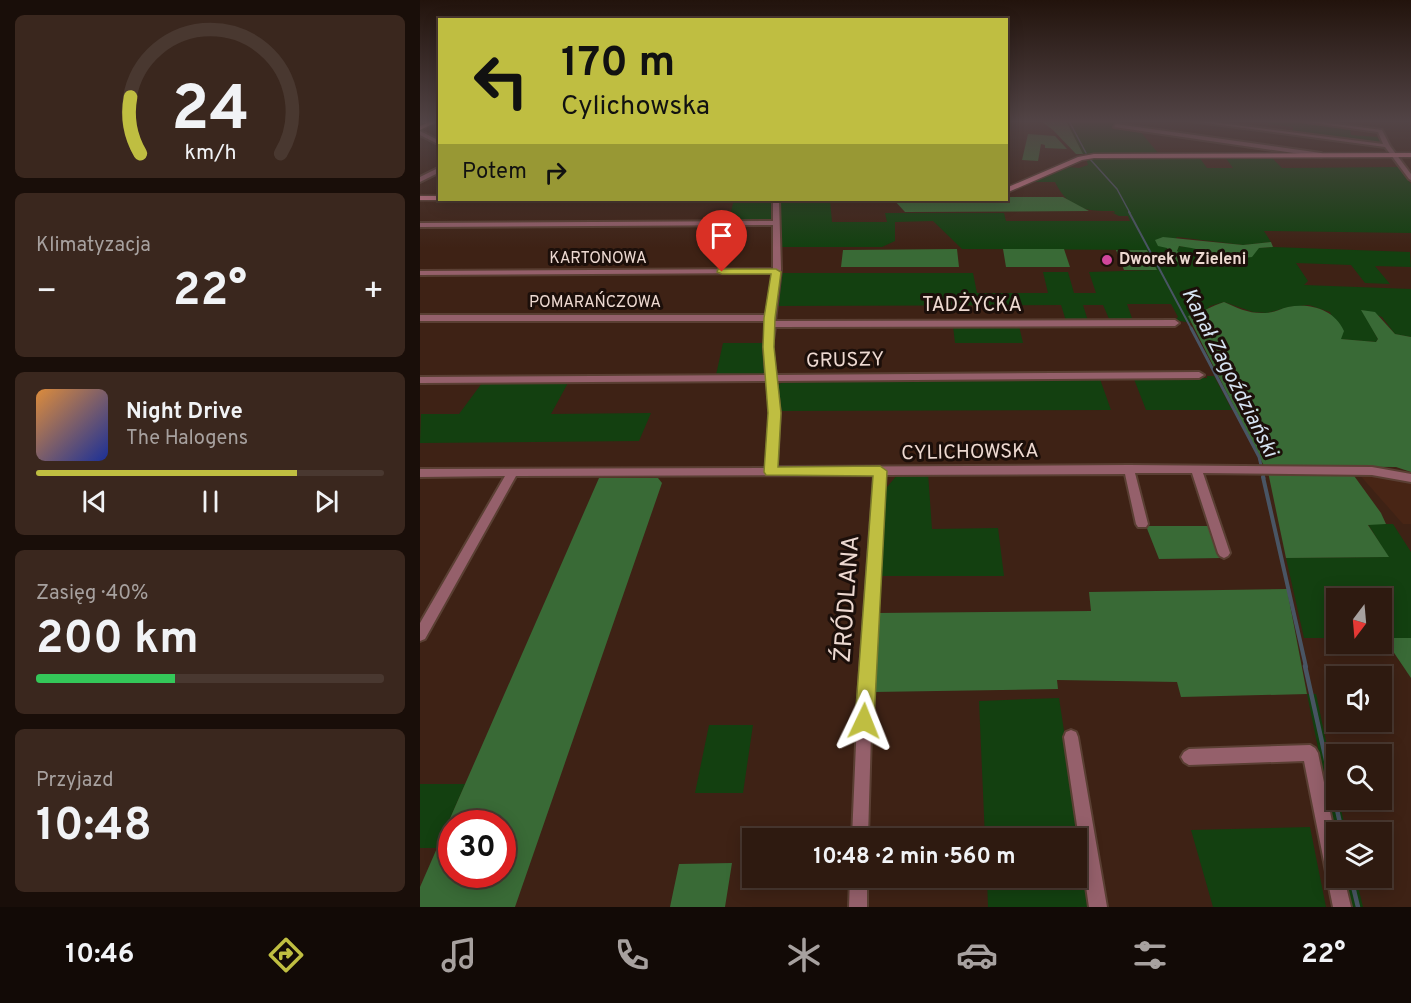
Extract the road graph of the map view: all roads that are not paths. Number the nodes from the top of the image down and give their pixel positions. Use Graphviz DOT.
graph roads {
  1 [pos="1067,163"];
  2 [pos="1401,163"];
  3 [pos="438,170"];
  4 [pos="1411,178"];
  5 [pos="420,180"];
  6 [pos="1008,190"];
  7 [pos="420,198"];
  8 [pos="438,198"];
  9 [pos="776,201"];
  10 [pos="777,223"];
  11 [pos="420,225"];
  12 [pos="776,272"];
  13 [pos="420,273"];
  14 [pos="420,318"];
  15 [pos="770,321"];
  16 [pos="1175,323"];
  17 [pos="1199,375"];
  18 [pos="772,379"];
  19 [pos="420,380"];
  20 [pos="1129,469"];
  21 [pos="1196,469"];
  22 [pos="880,471"];
  23 [pos="420,472"];
  24 [pos="513,472"];
  25 [pos="771,472"];
  26 [pos="1411,478"];
  27 [pos="1142,524"];
  28 [pos="1224,553"];
  29 [pos="420,635"];
  30 [pos="1071,737"];
  31 [pos="1189,757"];
  32 [pos="860,828"];
  33 [pos="859,888"];
  34 [pos="858,907"];
  35 [pos="1098,907"];
  36 [pos="1342,907"];
  1 -- 6 [label="street"];
  2 -- 4 [label="street"];
  3 -- 5 [label="street"];
  7 -- 8 [label="street"];
  9 -- 10 [label="street"];
  10 -- 11 [label="street"];
  10 -- 12 [label="street"];
  12 -- 13 [label="street, KARTONOWA"];
  12 -- 15 [label="street"];
  14 -- 15 [label="street, POMARAŃCZOWA"];
  15 -- 16 [label="street, TADŻYCKA"];
  15 -- 18 [label="street"];
  17 -- 18 [label="street, GRUSZY"];
  18 -- 19 [label="street, GRUSZY"];
  18 -- 25 [label="street"];
  20 -- 21 [label="street, CYLICHOWSKA"];
  20 -- 22 [label="street, CYLICHOWSKA"];
  20 -- 27 [label="street"];
  21 -- 26 [label="street, CYLICHOWSKA"];
  21 -- 28 [label="street"];
  22 -- 25 [label="street, CYLICHOWSKA"];
  22 -- 32 [label="street, ŹRÓDLANA"];
  23 -- 24 [label="street, CYLICHOWSKA"];
  24 -- 25 [label="street, CYLICHOWSKA"];
  24 -- 29 [label="street"];
  30 -- 35 [label="street"];
  31 -- 36 [label="street"];
  33 -- 34 [label="street"];
}
